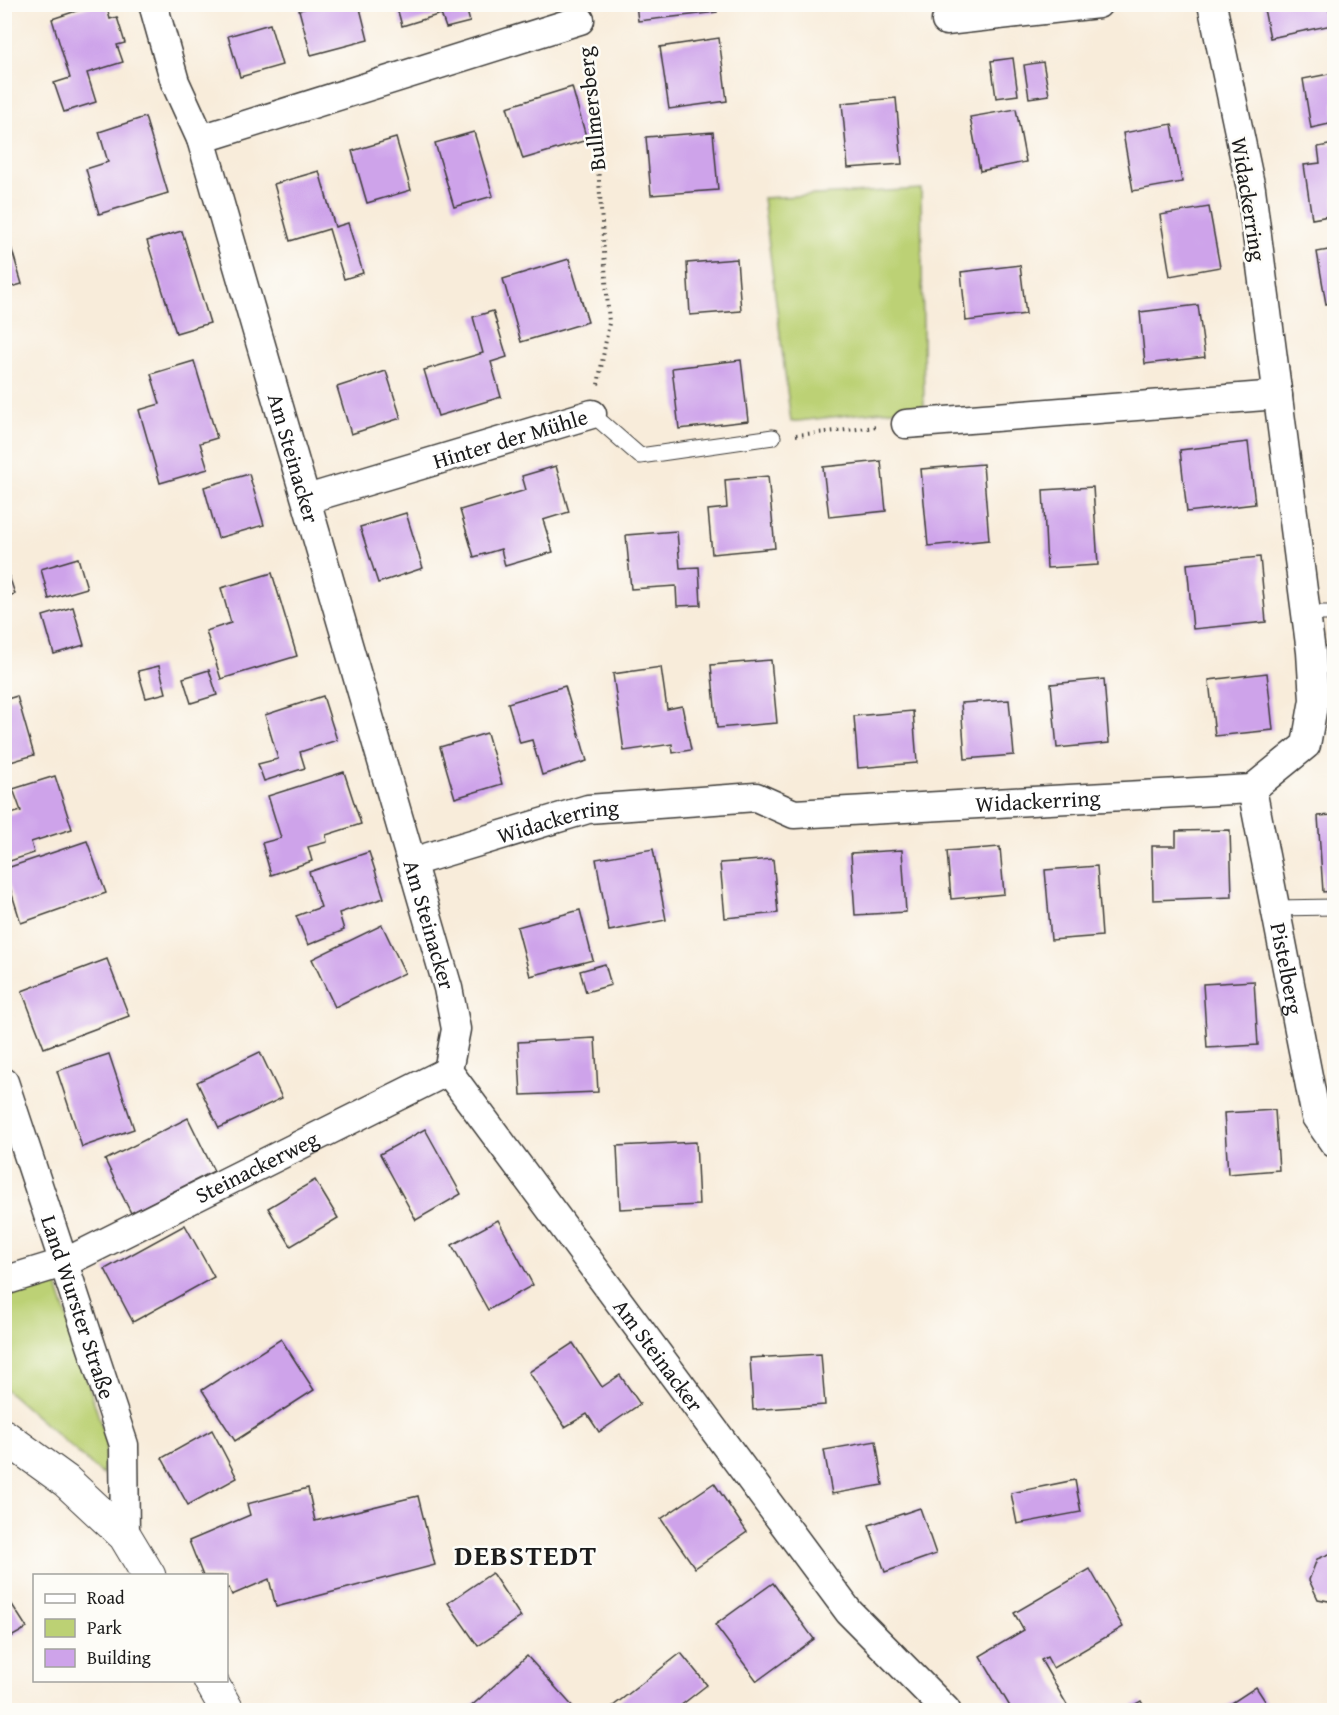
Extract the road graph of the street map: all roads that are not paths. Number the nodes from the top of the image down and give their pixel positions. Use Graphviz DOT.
graph roads {
  1 [pos="153,4"];
  2 [pos="1098,4"];
  3 [pos="1212,4"];
  4 [pos="580,20"];
  5 [pos="945,21"];
  6 [pos="201,139"];
  7 [pos="1278,394"];
  8 [pos="592,414"];
  9 [pos="906,424"];
  10 [pos="773,437"];
  11 [pos="307,499"];
  12 [pos="1335,613"];
  13 [pos="1306,614"];
  14 [pos="1252,789"];
  15 [pos="412,862"];
  16 [pos="1335,907"];
  17 [pos="1276,912"];
  18 [pos="1335,915"];
  19 [pos="448,1071"];
  20 [pos="4,1082"];
  21 [pos="1335,1143"];
  22 [pos="66,1262"];
  23 [pos="4,1281"];
  24 [pos="4,1436"];
  25 [pos="125,1536"];
  26 [pos="147,1574"];
  27 [pos="211,1682"];
  28 [pos="227,1710"];
  29 [pos="946,1710"];
  1 -- 6 [label="street, Am Steinacker"];
  2 -- 5 [label="street"];
  3 -- 7 [label="street, Widackerring"];
  4 -- 6 [label="street, Bullmersberg"];
  6 -- 11 [label="street, Am Steinacker"];
  7 -- 9 [label="street"];
  7 -- 13 [label="street, Widackerring"];
  8 -- 10 [label="lane, Hinter der Mühle"];
  8 -- 11 [label="street, Hinter der Mühle"];
  11 -- 15 [label="street, Am Steinacker"];
  12 -- 13 [label="lane"];
  13 -- 14 [label="street, Widackerring"];
  14 -- 15 [label="street, Widackerring"];
  14 -- 17 [label="street, Pistelberg"];
  15 -- 19 [label="street, Am Steinacker"];
  16 -- 17 [label="lane"];
  17 -- 18 [label="lane"];
  17 -- 21 [label="street, Pistelberg"];
  19 -- 22 [label="street, Steinackerweg"];
  19 -- 29 [label="street, Am Steinacker"];
  20 -- 22 [label="street, Land Wurster Straße"];
  22 -- 23 [label="street, Steinackerweg"];
  22 -- 25 [label="street, Land Wurster Straße"];
  24 -- 25 [label="main road"];
  25 -- 26 [label="main road"];
  27 -- 28 [label="main road"];
}
